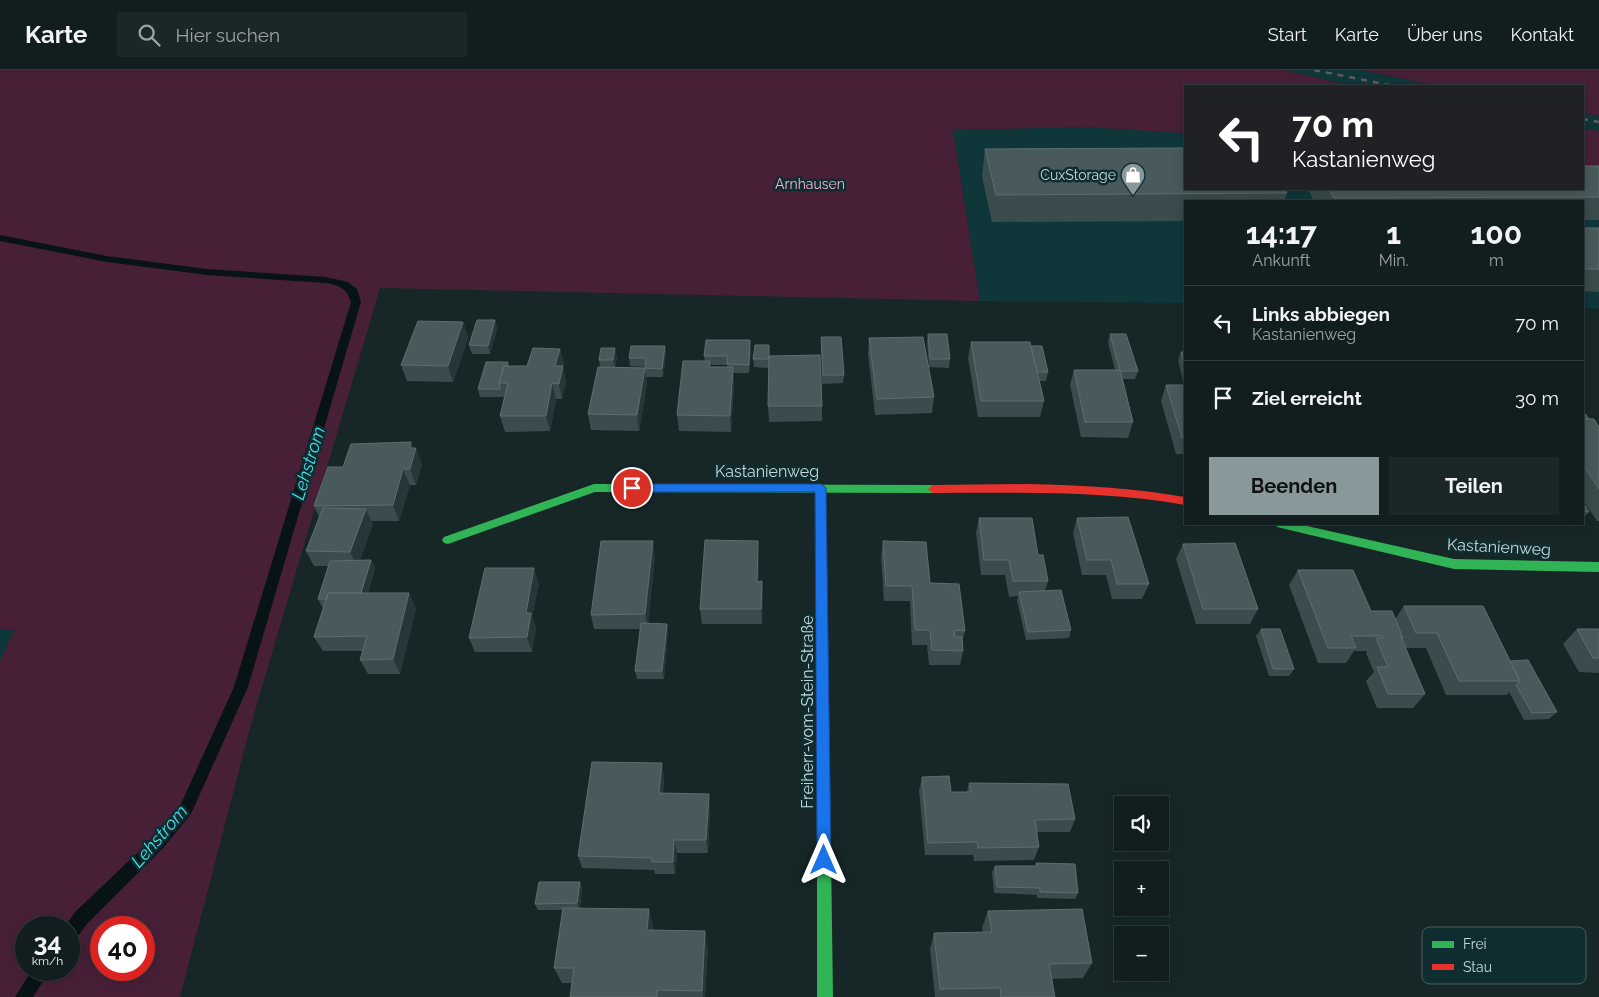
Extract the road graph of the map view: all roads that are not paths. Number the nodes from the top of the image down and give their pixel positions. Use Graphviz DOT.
graph roads {
  1 [pos="821,488"];
  2 [pos="1184,501"];
  3 [pos="1285,525"];
  4 [pos="448,540"];
  5 [pos="1599,567"];
  6 [pos="825,997"];
  1 -- 2 [label="street, Kastanienweg"];
  1 -- 4 [label="street, Kastanienweg"];
  1 -- 6 [label="street, Freiherr-vom-Stein-Straße"];
  3 -- 5 [label="street, Kastanienweg"];
}
